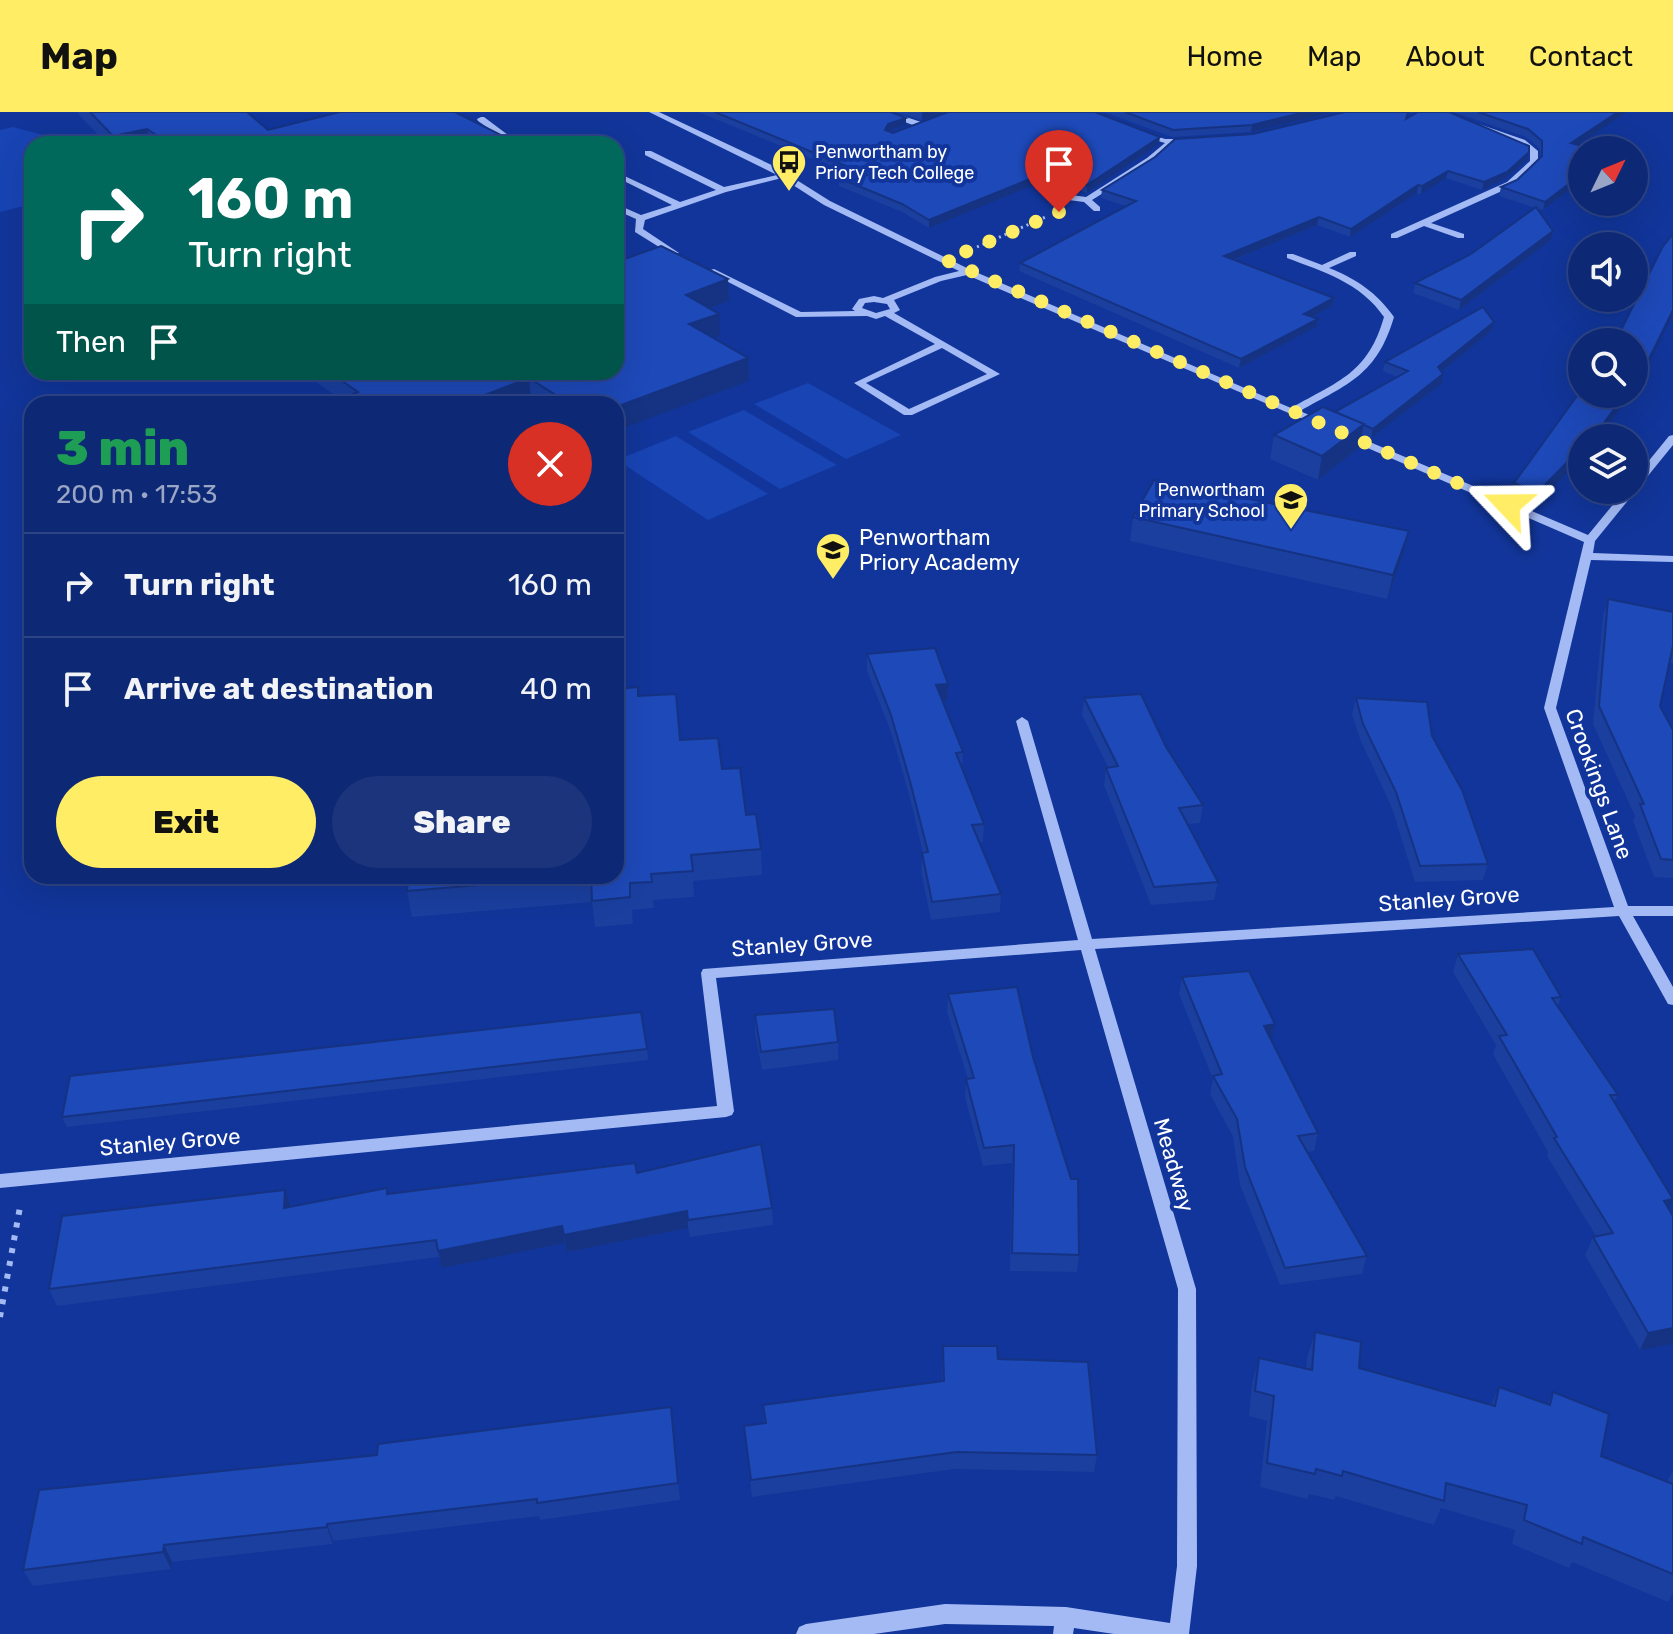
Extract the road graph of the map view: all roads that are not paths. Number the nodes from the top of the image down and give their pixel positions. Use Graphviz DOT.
graph roads {
  1 [pos="653,112"];
  2 [pos="1437,112"];
  3 [pos="892,114"];
  4 [pos="481,119"];
  5 [pos="935,121"];
  6 [pos="921,125"];
  7 [pos="907,130"];
  8 [pos="1139,131"];
  9 [pos="505,136"];
  10 [pos="1198,140"];
  11 [pos="1171,142"];
  12 [pos="648,153"];
  13 [pos="782,176"];
  14 [pos="624,178"];
  15 [pos="723,190"];
  16 [pos="1056,196"];
  17 [pos="1087,200"];
  18 [pos="679,205"];
  19 [pos="1097,209"];
  20 [pos="624,211"];
  21 [pos="641,218"];
  22 [pos="1424,223"];
  23 [pos="1394,236"];
  24 [pos="1461,236"];
  25 [pos="1353,254"];
  26 [pos="1290,256"];
  27 [pos="691,261"];
  28 [pos="705,268"];
  29 [pos="1322,268"];
  30 [pos="968,272"];
  31 [pos="886,300"];
  32 [pos="864,314"];
  33 [pos="888,314"];
  34 [pos="941,345"];
  35 [pos="1291,412"];
  36 [pos="1673,438"];
  37 [pos="1648,468"];
  38 [pos="1619,504"];
  39 [pos="1590,540"];
  40 [pos="1586,556"];
  41 [pos="1673,559"];
  42 [pos="1022,721"];
  43 [pos="1623,911"];
  44 [pos="1673,911"];
  45 [pos="1087,944"];
  46 [pos="1673,1000"];
  47 [pos="0,1181"];
  48 [pos="1065,1625"];
  49 [pos="806,1634"];
  50 [pos="1179,1634"];
  1 -- 13 [label="street"];
  2 -- 22 [label="street"];
  3 -- 6 [label="street"];
  4 -- 9 [label="street"];
  5 -- 6 [label="street"];
  6 -- 7 [label="street"];
  8 -- 11 [label="street"];
  10 -- 11 [label="street"];
  11 -- 17 [label="street"];
  12 -- 15 [label="street"];
  13 -- 15 [label="street"];
  13 -- 30 [label="street"];
  14 -- 18 [label="street"];
  15 -- 18 [label="street"];
  16 -- 17 [label="street"];
  17 -- 19 [label="street"];
  18 -- 21 [label="street"];
  20 -- 21 [label="street"];
  21 -- 27 [label="street"];
  22 -- 23 [label="street"];
  22 -- 24 [label="street"];
  25 -- 29 [label="street"];
  26 -- 29 [label="street"];
  28 -- 32 [label="street"];
  29 -- 35 [label="street"];
  30 -- 31 [label="street"];
  30 -- 35 [label="street"];
  31 -- 32 [label="street"];
  31 -- 33 [label="street"];
  32 -- 33 [label="street"];
  33 -- 34 [label="street"];
  34 -- 34 [label="street"];
  35 -- 39 [label="street"];
  36 -- 37 [label="street, Crookings Lane"];
  38 -- 39 [label="street, Crookings Lane"];
  39 -- 40 [label="street, Crookings Lane"];
  40 -- 41 [label="street"];
  40 -- 43 [label="street, Crookings Lane"];
  42 -- 45 [label="street, Meadway"];
  43 -- 44 [label="street, Stanley Grove"];
  43 -- 45 [label="street, Stanley Grove"];
  43 -- 46 [label="street, Crookings Lane"];
  45 -- 47 [label="street, Stanley Grove"];
  45 -- 50 [label="street, Meadway"];
  48 -- 49 [label="street"];
  48 -- 50 [label="street"];
}
